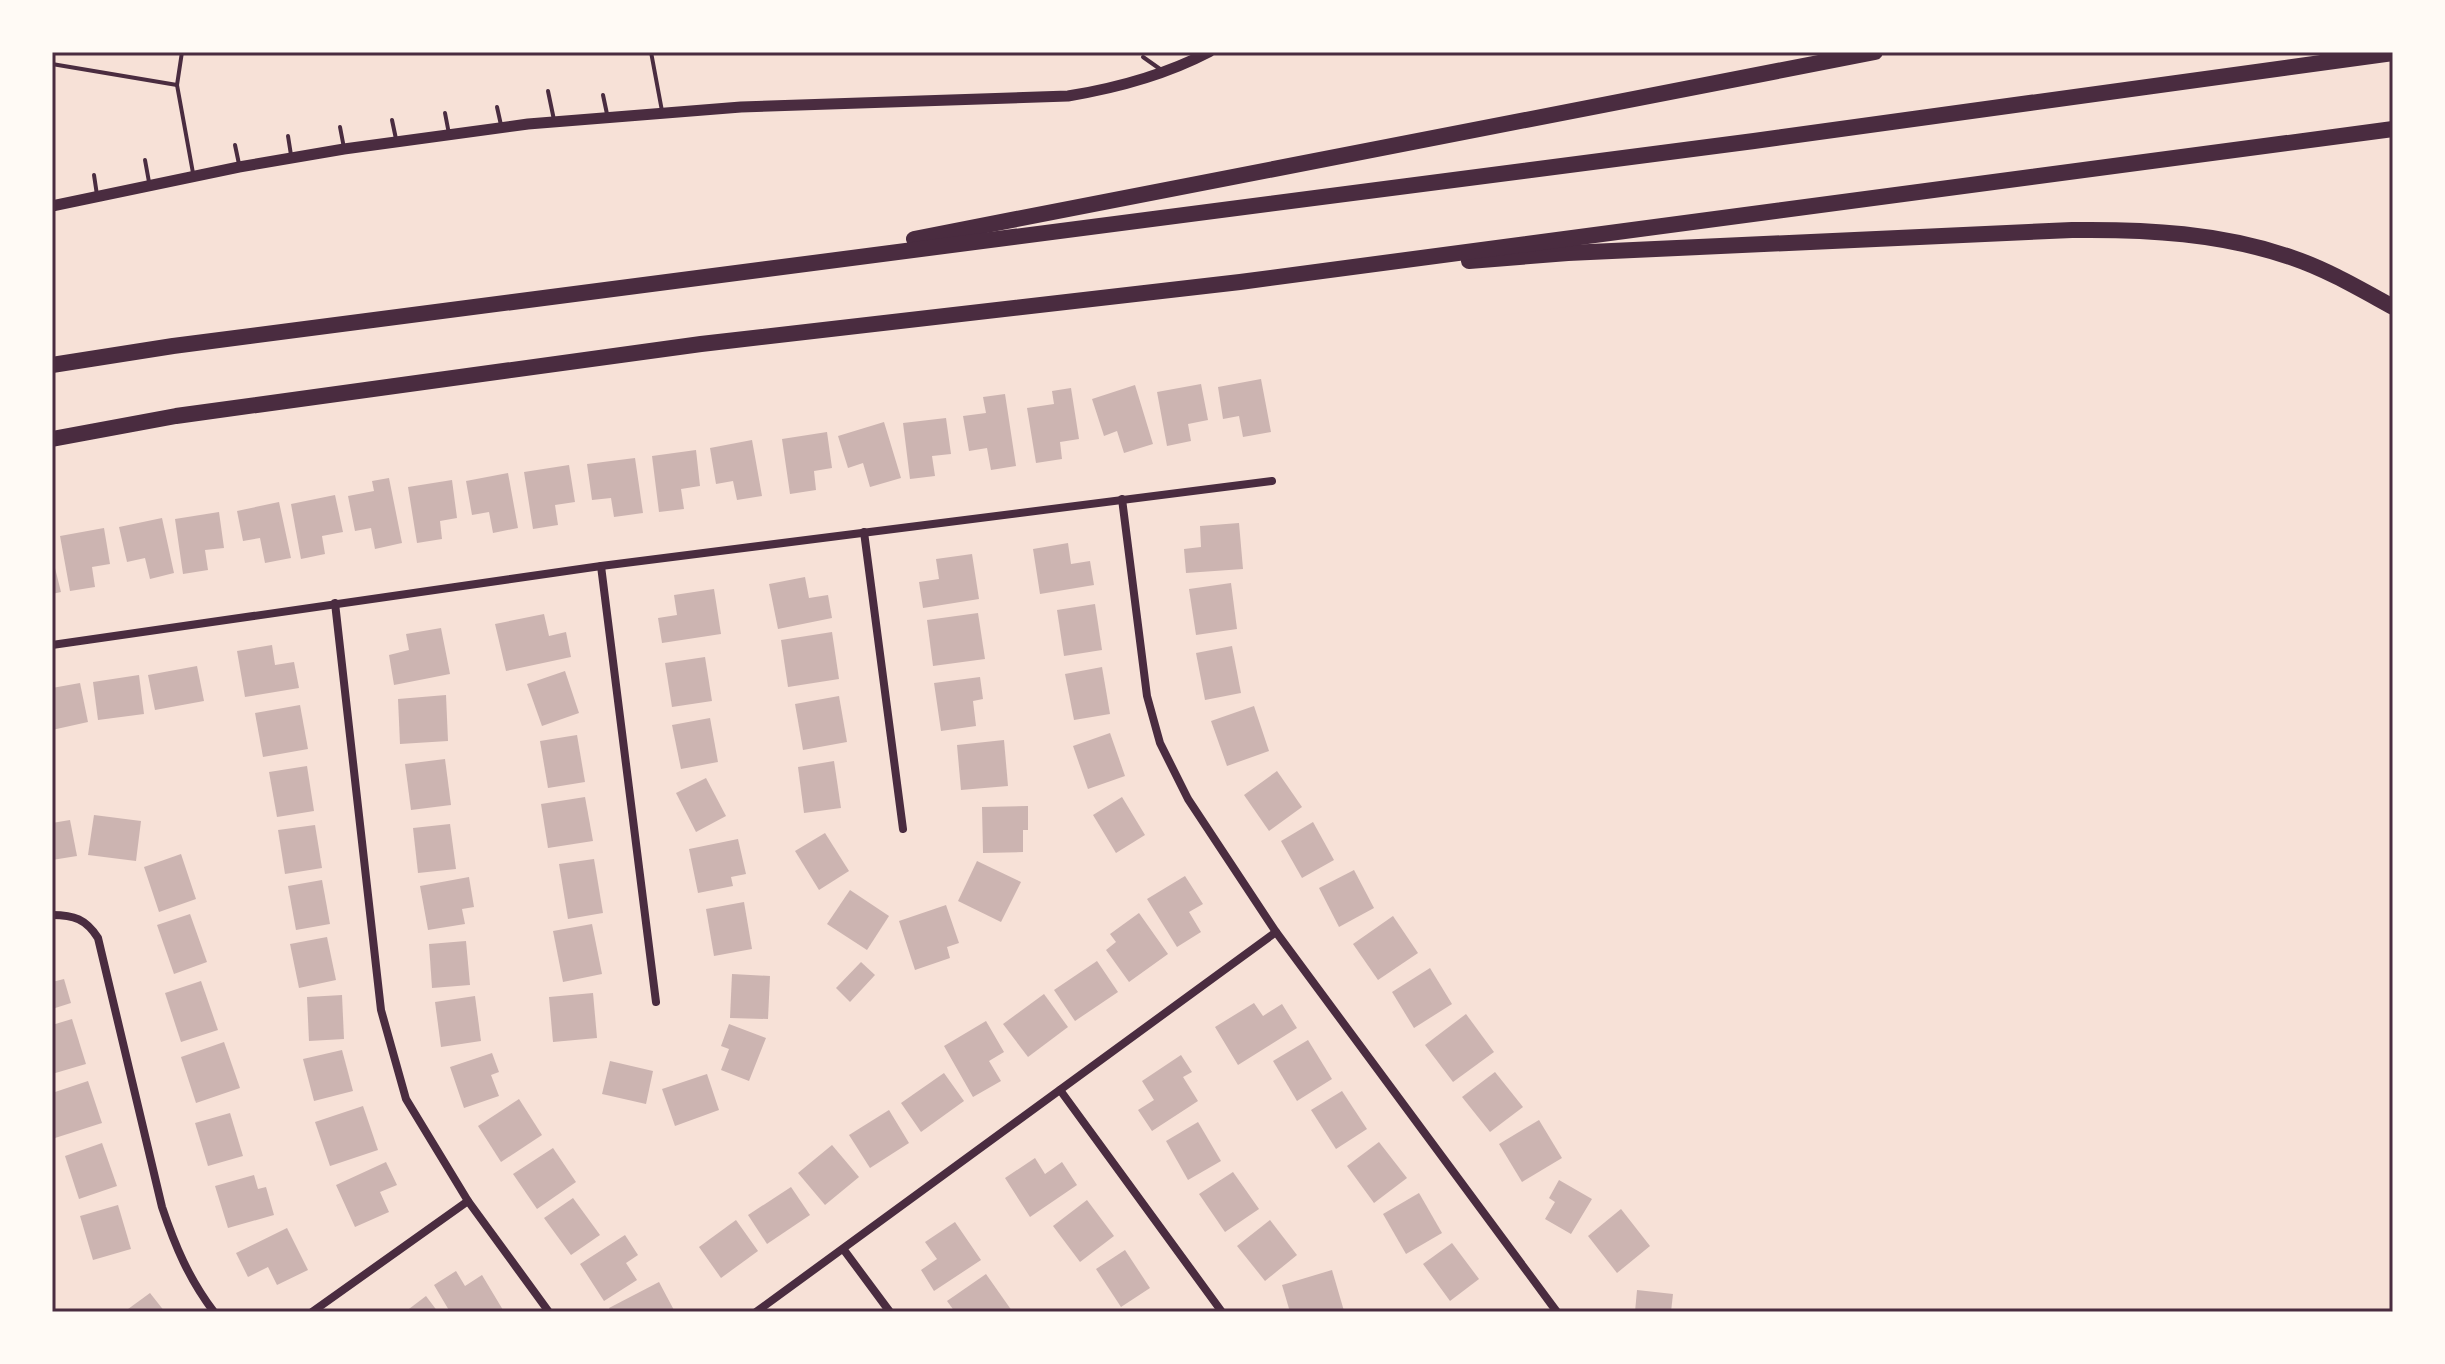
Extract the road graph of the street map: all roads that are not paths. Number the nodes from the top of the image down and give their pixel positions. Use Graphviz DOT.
graph roads {
  1 [pos="182,52"];
  2 [pos="651,52"];
  3 [pos="1209,52"];
  4 [pos="1875,52"];
  5 [pos="2393,53"];
  6 [pos="1143,57"];
  7 [pos="52,64"];
  8 [pos="1164,72"];
  9 [pos="177,85"];
  10 [pos="548,91"];
  11 [pos="603,95"];
  12 [pos="497,107"];
  13 [pos="662,111"];
  14 [pos="445,113"];
  15 [pos="607,116"];
  16 [pos="392,120"];
  17 [pos="554,122"];
  18 [pos="340,127"];
  19 [pos="501,127"];
  20 [pos="2393,129"];
  21 [pos="449,134"];
  22 [pos="288,136"];
  23 [pos="396,141"];
  24 [pos="235,145"];
  25 [pos="344,149"];
  26 [pos="291,158"];
  27 [pos="145,160"];
  28 [pos="239,167"];
  29 [pos="94,175"];
  30 [pos="194,176"];
  31 [pos="149,184"];
  32 [pos="97,195"];
  33 [pos="52,206"];
  34 [pos="778,266"];
  35 [pos="1240,282"];
  36 [pos="2393,307"];
  37 [pos="52,365"];
  38 [pos="52,439"];
  39 [pos="1272,481"];
  40 [pos="1122,499"];
  41 [pos="864,532"];
  42 [pos="601,566"];
  43 [pos="335,603"];
  44 [pos="52,645"];
  45 [pos="903,829"];
  46 [pos="52,915"];
  47 [pos="1276,932"];
  48 [pos="656,1002"];
  49 [pos="1060,1090"];
  50 [pos="468,1201"];
  51 [pos="844,1250"];
  52 [pos="214,1312"];
  53 [pos="312,1312"];
  54 [pos="549,1312"];
  55 [pos="756,1312"];
  56 [pos="890,1312"];
  57 [pos="1222,1312"];
  58 [pos="1557,1312"];
  1 -- 9 [label="lane"];
  2 -- 13 [label="lane"];
  3 -- 8 [label="street"];
  4 -- 34 [label="highway"];
  5 -- 34 [label="highway"];
  6 -- 8 [label="lane"];
  7 -- 9 [label="lane"];
  8 -- 13 [label="street"];
  9 -- 30 [label="lane"];
  10 -- 17 [label="lane"];
  11 -- 15 [label="lane"];
  12 -- 19 [label="lane"];
  13 -- 15 [label="street"];
  14 -- 21 [label="lane"];
  15 -- 17 [label="street"];
  16 -- 23 [label="lane"];
  17 -- 19 [label="street"];
  18 -- 25 [label="lane"];
  19 -- 21 [label="street"];
  20 -- 35 [label="highway"];
  21 -- 23 [label="street"];
  22 -- 26 [label="lane"];
  23 -- 25 [label="street"];
  24 -- 28 [label="lane"];
  25 -- 26 [label="street"];
  26 -- 28 [label="street"];
  27 -- 31 [label="lane"];
  28 -- 30 [label="street"];
  29 -- 32 [label="lane"];
  30 -- 31 [label="street"];
  31 -- 32 [label="street"];
  32 -- 33 [label="street"];
  34 -- 37 [label="highway"];
  35 -- 36 [label="highway"];
  35 -- 38 [label="highway"];
  39 -- 40 [label="street"];
  40 -- 41 [label="street"];
  40 -- 47 [label="street"];
  41 -- 42 [label="street"];
  41 -- 45 [label="street"];
  42 -- 43 [label="street"];
  42 -- 48 [label="street"];
  43 -- 44 [label="street"];
  43 -- 50 [label="street"];
  46 -- 52 [label="street"];
  47 -- 49 [label="street"];
  47 -- 58 [label="street"];
  49 -- 51 [label="street"];
  49 -- 57 [label="street"];
  50 -- 53 [label="street"];
  50 -- 54 [label="street"];
  51 -- 55 [label="street"];
  51 -- 56 [label="street"];
}
